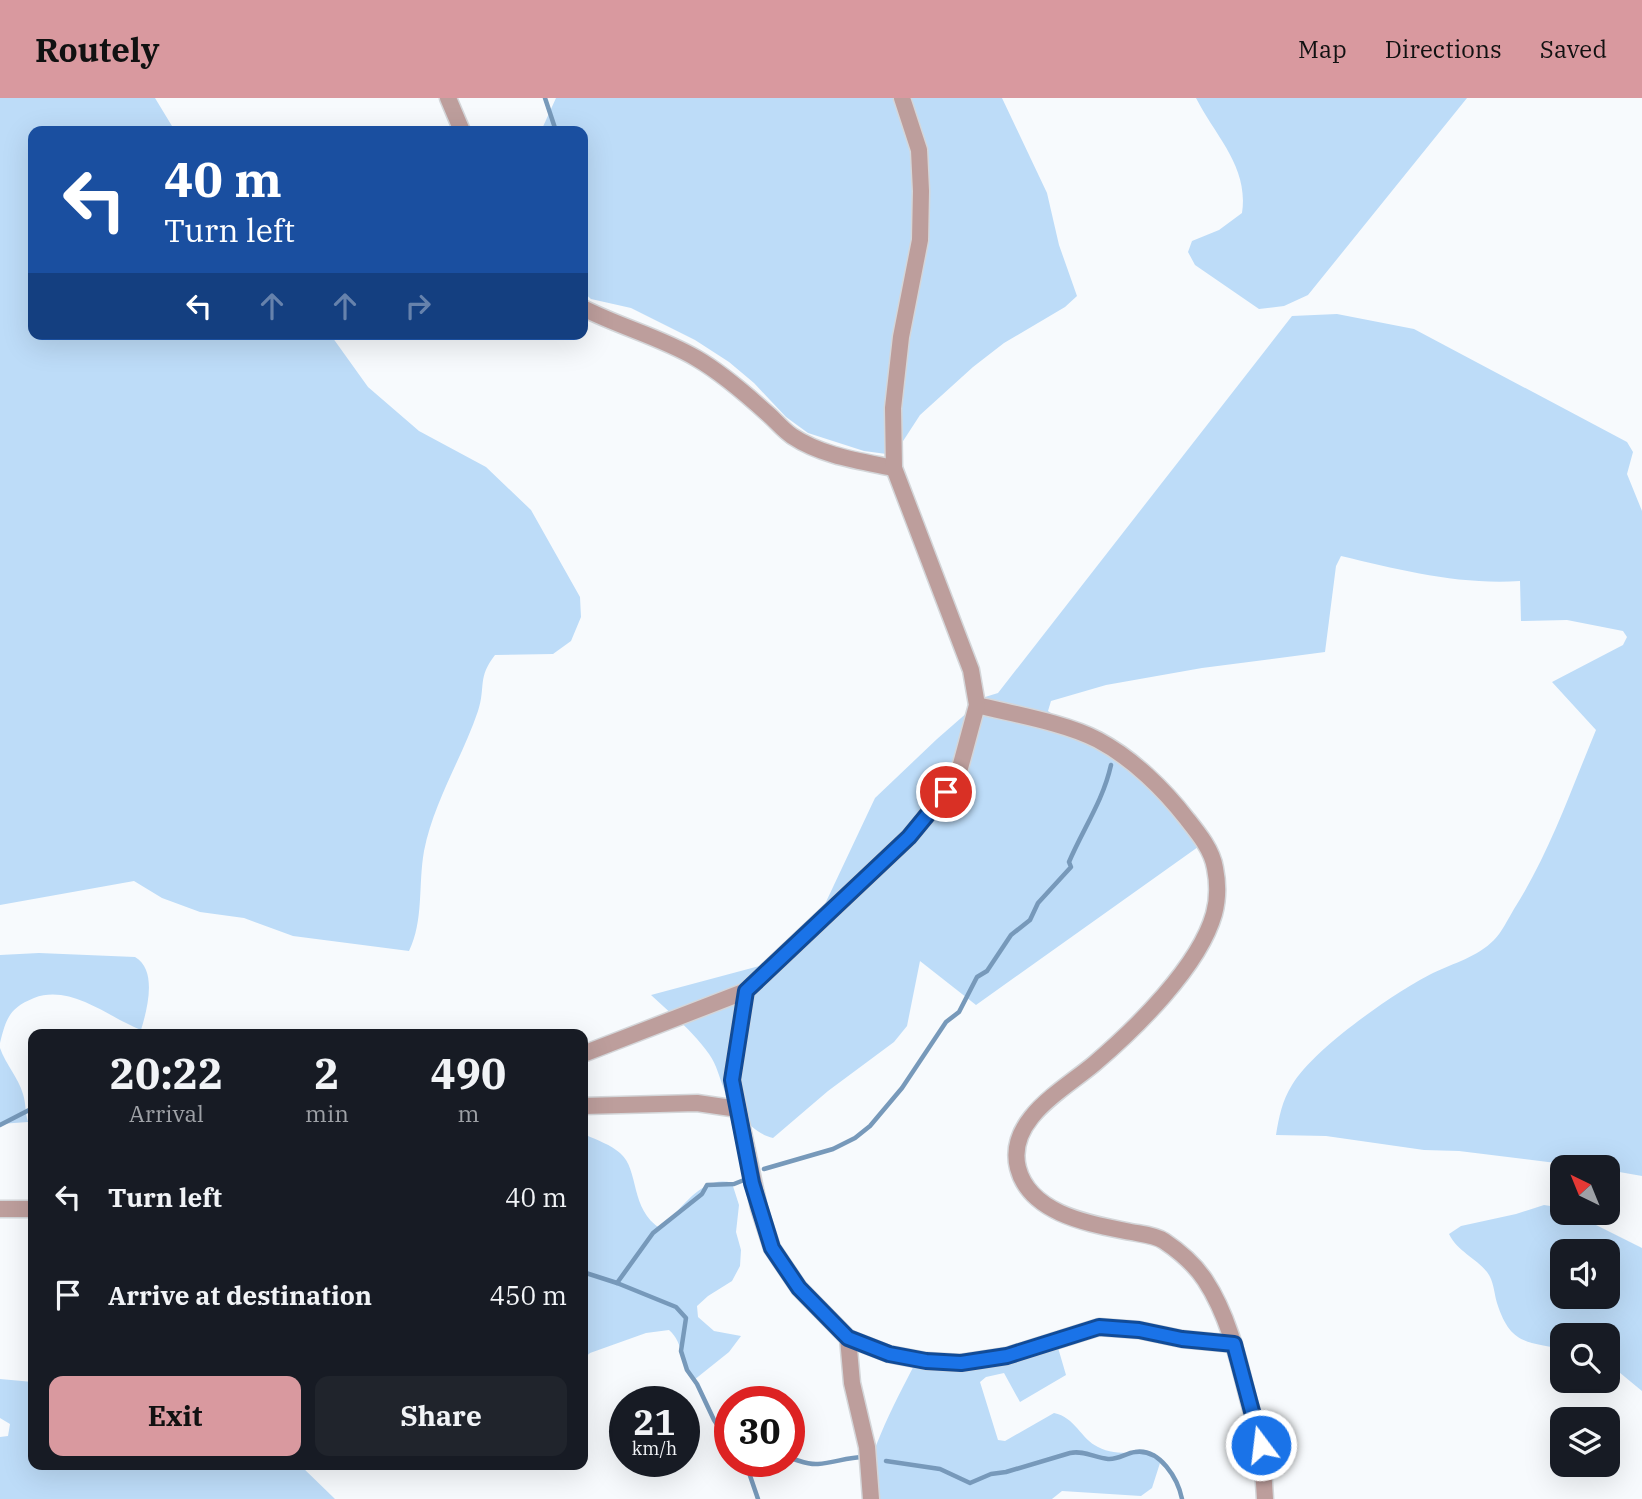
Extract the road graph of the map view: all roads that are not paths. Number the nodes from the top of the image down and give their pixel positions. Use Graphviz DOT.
graph roads {
  1 [pos="448,98"];
  2 [pos="902,98"];
  3 [pos="460,126"];
  4 [pos="588,310"];
  5 [pos="894,468"];
  6 [pos="977,705"];
  7 [pos="746,991"];
  8 [pos="588,1052"];
  9 [pos="588,1106"];
  10 [pos="738,1109"];
  11 [pos="0,1209"];
  12 [pos="28,1209"];
  13 [pos="848,1338"];
  14 [pos="1234,1344"];
  15 [pos="871,1499"];
  16 [pos="1265,1499"];
  1 -- 3 [label="street"];
  2 -- 5 [label="street"];
  4 -- 5 [label="street"];
  5 -- 6 [label="street"];
  6 -- 7 [label="street"];
  6 -- 14 [label="street"];
  7 -- 8 [label="street"];
  7 -- 10 [label="street"];
  9 -- 10 [label="street"];
  10 -- 13 [label="street"];
  11 -- 12 [label="street"];
  13 -- 14 [label="street"];
  13 -- 15 [label="street"];
  14 -- 16 [label="street"];
}
